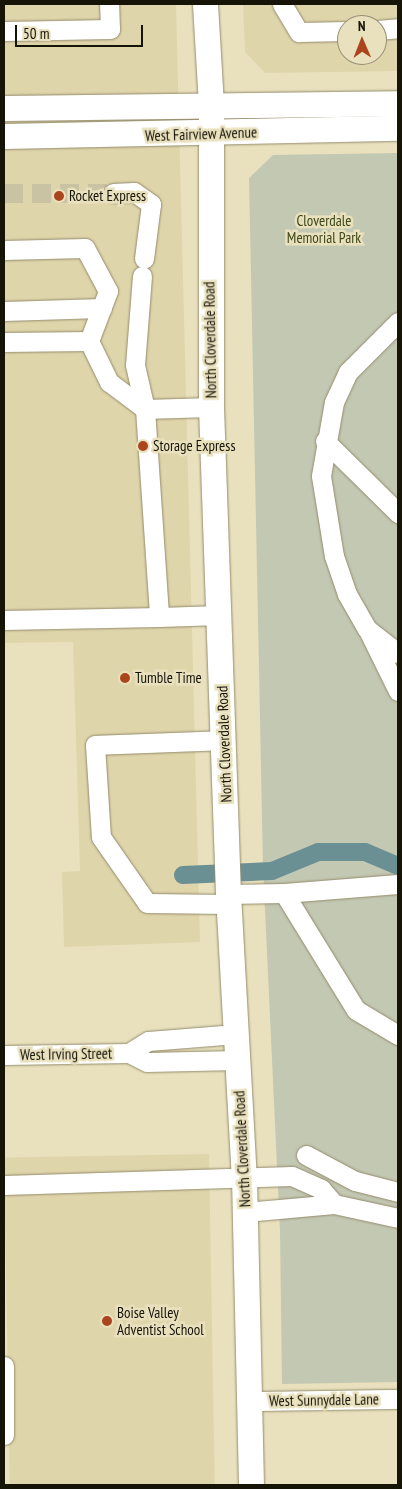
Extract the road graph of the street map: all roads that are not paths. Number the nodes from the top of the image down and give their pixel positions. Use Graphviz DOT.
graph roads {
  1 [pos="109,4"];
  2 [pos="205,4"];
  3 [pos="282,4"];
  4 [pos="4,31"];
  5 [pos="337,31"];
  6 [pos="398,103"];
  7 [pos="211,106"];
  8 [pos="4,108"];
  9 [pos="398,128"];
  10 [pos="208,134"];
  11 [pos="4,136"];
  12 [pos="114,193"];
  13 [pos="4,250"];
  14 [pos="102,308"];
  15 [pos="4,311"];
  16 [pos="398,322"];
  17 [pos="89,341"];
  18 [pos="4,342"];
  19 [pos="211,407"];
  20 [pos="145,409"];
  21 [pos="325,441"];
  22 [pos="398,512"];
  23 [pos="220,615"];
  24 [pos="159,618"];
  25 [pos="4,620"];
  26 [pos="367,629"];
  27 [pos="398,653"];
  28 [pos="398,691"];
  29 [pos="224,740"];
  30 [pos="398,884"];
  31 [pos="284,893"];
  32 [pos="228,899"];
  33 [pos="236,1034"];
  34 [pos="398,1035"];
  35 [pos="129,1053"];
  36 [pos="4,1055"];
  37 [pos="238,1060"];
  38 [pos="306,1155"];
  39 [pos="244,1177"];
  40 [pos="4,1185"];
  41 [pos="398,1192"];
  42 [pos="334,1204"];
  43 [pos="245,1212"];
  44 [pos="398,1218"];
  45 [pos="4,1366"];
  46 [pos="398,1399"];
  47 [pos="249,1402"];
  48 [pos="4,1435"];
  49 [pos="251,1485"];
  1 -- 4 [label="street"];
  2 -- 7 [label="main road, North Cloverdale Road"];
  3 -- 5 [label="street"];
  6 -- 7 [label="main road, West Fairview Avenue"];
  7 -- 8 [label="main road, West Fairview Avenue"];
  7 -- 10 [label="main road, North Cloverdale Road"];
  9 -- 10 [label="main road, West Fairview Avenue"];
  10 -- 11 [label="main road, West Fairview Avenue"];
  10 -- 19 [label="main road, North Cloverdale Road"];
  12 -- 20 [label="street"];
  13 -- 14 [label="street"];
  14 -- 15 [label="street"];
  14 -- 17 [label="street"];
  16 -- 21 [label="street"];
  17 -- 18 [label="street"];
  17 -- 20 [label="street"];
  19 -- 20 [label="street"];
  19 -- 23 [label="main road, North Cloverdale Road"];
  20 -- 24 [label="street"];
  21 -- 22 [label="street"];
  21 -- 26 [label="street"];
  23 -- 24 [label="street"];
  23 -- 29 [label="main road, North Cloverdale Road"];
  24 -- 25 [label="street"];
  26 -- 27 [label="street"];
  26 -- 28 [label="street"];
  29 -- 32 [label="main road, North Cloverdale Road"];
  29 -- 32 [label="street"];
  30 -- 31 [label="street"];
  31 -- 32 [label="street"];
  31 -- 34 [label="street"];
  32 -- 33 [label="main road, North Cloverdale Road"];
  33 -- 35 [label="street, West Irving Street"];
  33 -- 37 [label="main road, North Cloverdale Road"];
  35 -- 36 [label="street, West Irving Street"];
  35 -- 37 [label="street, West Irving Street"];
  37 -- 39 [label="main road, North Cloverdale Road"];
  38 -- 41 [label="street"];
  39 -- 40 [label="street"];
  39 -- 42 [label="street"];
  39 -- 43 [label="main road, North Cloverdale Road"];
  42 -- 43 [label="street"];
  42 -- 44 [label="street"];
  43 -- 47 [label="main road, North Cloverdale Road"];
  45 -- 48 [label="street"];
  46 -- 47 [label="street, West Sunnydale Lane"];
  47 -- 49 [label="main road, North Cloverdale Road"];
}
